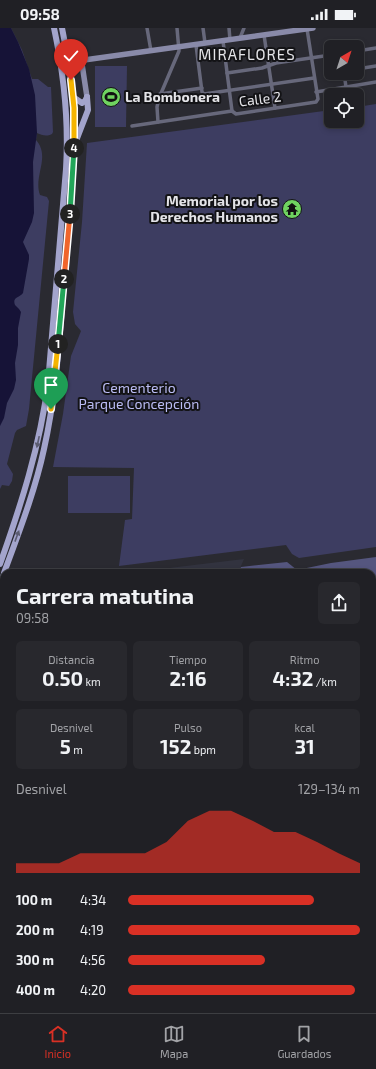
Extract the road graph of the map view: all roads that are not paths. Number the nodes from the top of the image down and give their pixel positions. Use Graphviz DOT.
graph roads {
  1 [pos="54,28"];
  2 [pos="62,28"];
  3 [pos="148,28"];
  4 [pos="177,28"];
  5 [pos="203,28"];
  6 [pos="229,28"];
  7 [pos="244,28"];
  8 [pos="272,28"];
  9 [pos="310,28"];
  10 [pos="267,35"];
  11 [pos="240,38"];
  12 [pos="230,40"];
  13 [pos="223,41"];
  14 [pos="205,43"];
  15 [pos="196,45"];
  16 [pos="180,47"];
  17 [pos="376,48"];
  18 [pos="364,50"];
  19 [pos="151,51"];
  20 [pos="324,56"];
  21 [pos="312,58"];
  22 [pos="269,66"];
  23 [pos="376,66"];
  24 [pos="364,68"];
  25 [pos="227,73"];
  26 [pos="314,78"];
  27 [pos="345,80"];
  28 [pos="376,82"];
  29 [pos="271,84"];
  30 [pos="346,87"];
  31 [pos="202,88"];
  32 [pos="229,91"];
  33 [pos="316,92"];
  34 [pos="160,94"];
  35 [pos="73,97"];
  36 [pos="87,97"];
  37 [pos="275,108"];
  38 [pos="232,111"];
  39 [pos="158,122"];
  40 [pos="132,126"];
  41 [pos="74,146"];
  42 [pos="0,564"];
  43 [pos="5,569"];
  1 -- 42 [label="main road, one-way"];
  2 -- 35 [label="main road"];
  3 -- 19 [label="street"];
  4 -- 16 [label="street"];
  5 -- 14 [label="street"];
  6 -- 12 [label="street"];
  7 -- 11 [label="street"];
  8 -- 10 [label="street"];
  9 -- 10 [label="street"];
  9 -- 21 [label="street"];
  10 -- 11 [label="street"];
  10 -- 22 [label="street"];
  11 -- 12 [label="street"];
  12 -- 13 [label="street"];
  13 -- 14 [label="street"];
  13 -- 25 [label="street"];
  14 -- 15 [label="street"];
  15 -- 16 [label="street"];
  15 -- 31 [label="street"];
  16 -- 19 [label="street"];
  16 -- 34 [label="street"];
  17 -- 18 [label="street"];
  19 -- 36 [label="street"];
  20 -- 21 [label="street"];
  21 -- 22 [label="street"];
  21 -- 26 [label="street"];
  22 -- 25 [label="street"];
  22 -- 29 [label="street"];
  23 -- 24 [label="street"];
  25 -- 32 [label="street"];
  26 -- 29 [label="street"];
  26 -- 33 [label="street"];
  27 -- 30 [label="street"];
  28 -- 30 [label="street"];
  29 -- 32 [label="street"];
  29 -- 37 [label="street"];
  30 -- 33 [label="street"];
  31 -- 32 [label="street"];
  31 -- 34 [label="street"];
  32 -- 38 [label="street"];
  33 -- 37 [label="street, Calle 2"];
  34 -- 39 [label="street"];
  35 -- 36 [label="main road"];
  35 -- 41 [label="main road"];
  36 -- 41 [label="main road"];
  37 -- 38 [label="street, Calle 2"];
  38 -- 39 [label="street, Calle 2"];
  39 -- 40 [label="street, Calle 2"];
  43 -- 41 [label="main road, one-way"];
}
